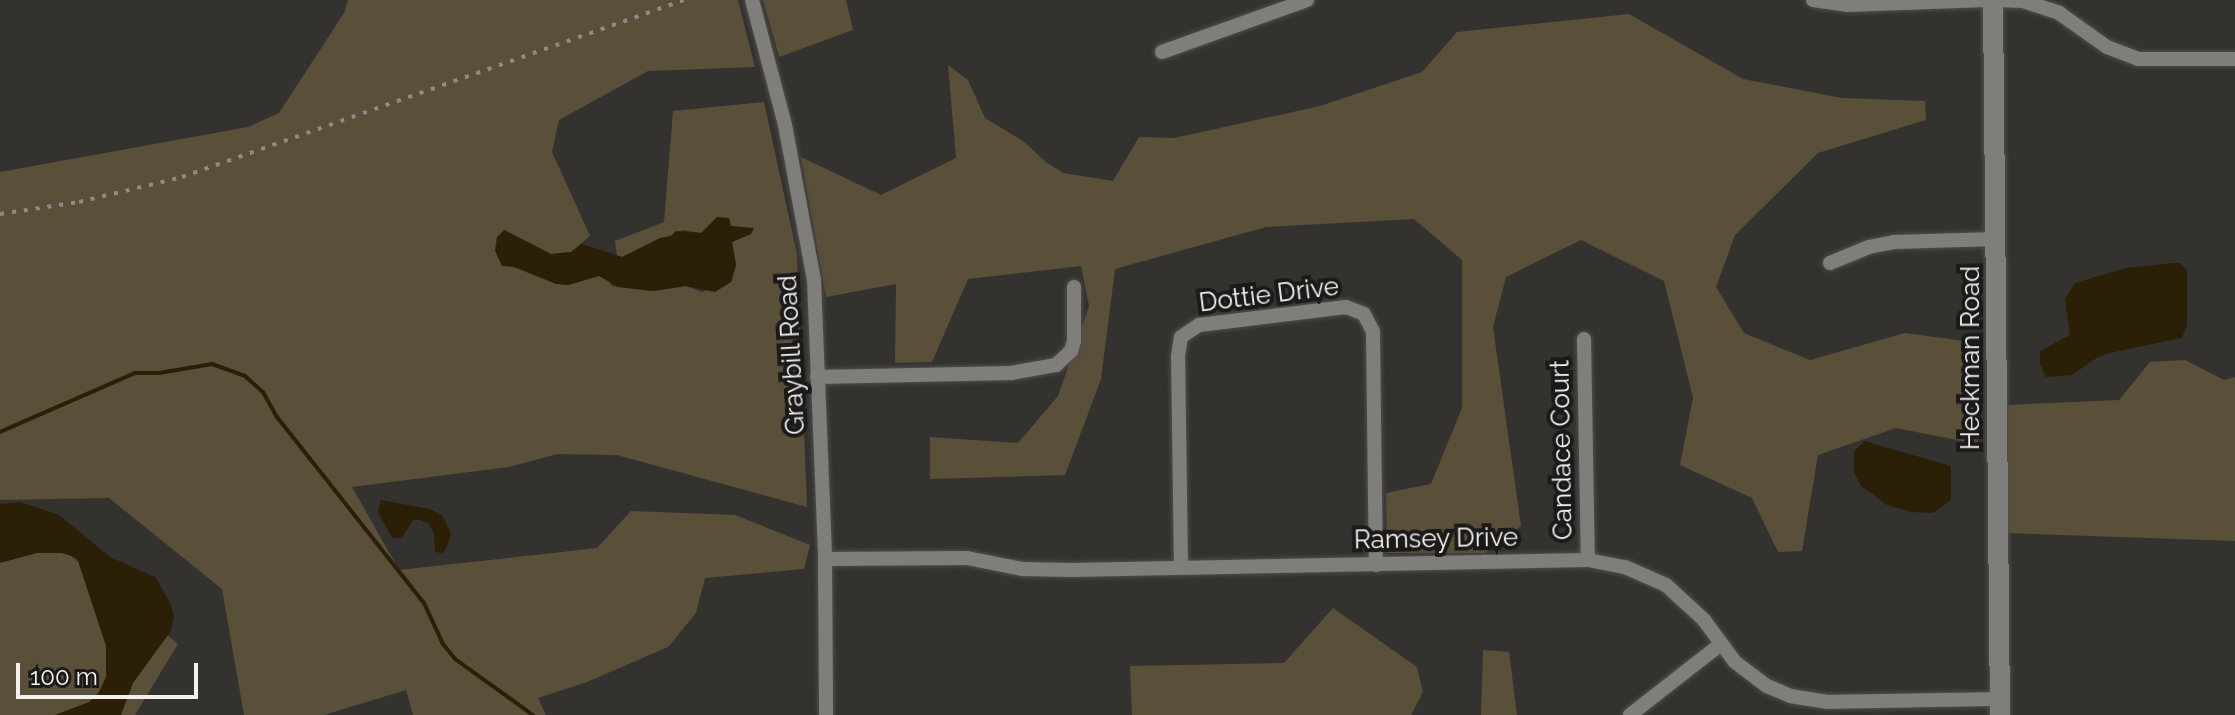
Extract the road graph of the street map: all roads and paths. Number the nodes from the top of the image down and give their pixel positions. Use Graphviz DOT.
graph roads {
  1 [pos="752,0"];
  2 [pos="1307,0"];
  3 [pos="1813,0"];
  4 [pos="1987,0"];
  5 [pos="1995,0"];
  6 [pos="1162,52"];
  7 [pos="2235,59"];
  8 [pos="1997,239"];
  9 [pos="1830,263"];
  10 [pos="1074,287"];
  11 [pos="1584,339"];
  12 [pos="817,377"];
  13 [pos="825,559"];
  14 [pos="1588,560"];
  15 [pos="1376,565"];
  16 [pos="1181,567"];
  17 [pos="1721,644"];
  18 [pos="2000,707"];
  19 [pos="826,715"];
  20 [pos="1630,715"];
  1 -- 12 [label="street, Graybill Road"];
  2 -- 6 [label="street"];
  3 -- 4 [label="street"];
  5 -- 7 [label="street"];
  5 -- 8 [label="street, Heckman Road"];
  8 -- 9 [label="street"];
  8 -- 18 [label="street, Heckman Road"];
  10 -- 12 [label="street"];
  11 -- 14 [label="street, Candace Court"];
  12 -- 13 [label="street, Graybill Road"];
  13 -- 16 [label="street, Ramsey Drive"];
  13 -- 19 [label="street, Graybill Road"];
  14 -- 15 [label="street, Ramsey Drive"];
  14 -- 17 [label="street, Ramsey Drive"];
  15 -- 16 [label="street, Ramsey Drive"];
  15 -- 16 [label="street, Dottie Drive"];
  17 -- 18 [label="street, Ramsey Drive"];
  17 -- 20 [label="street"];
}
